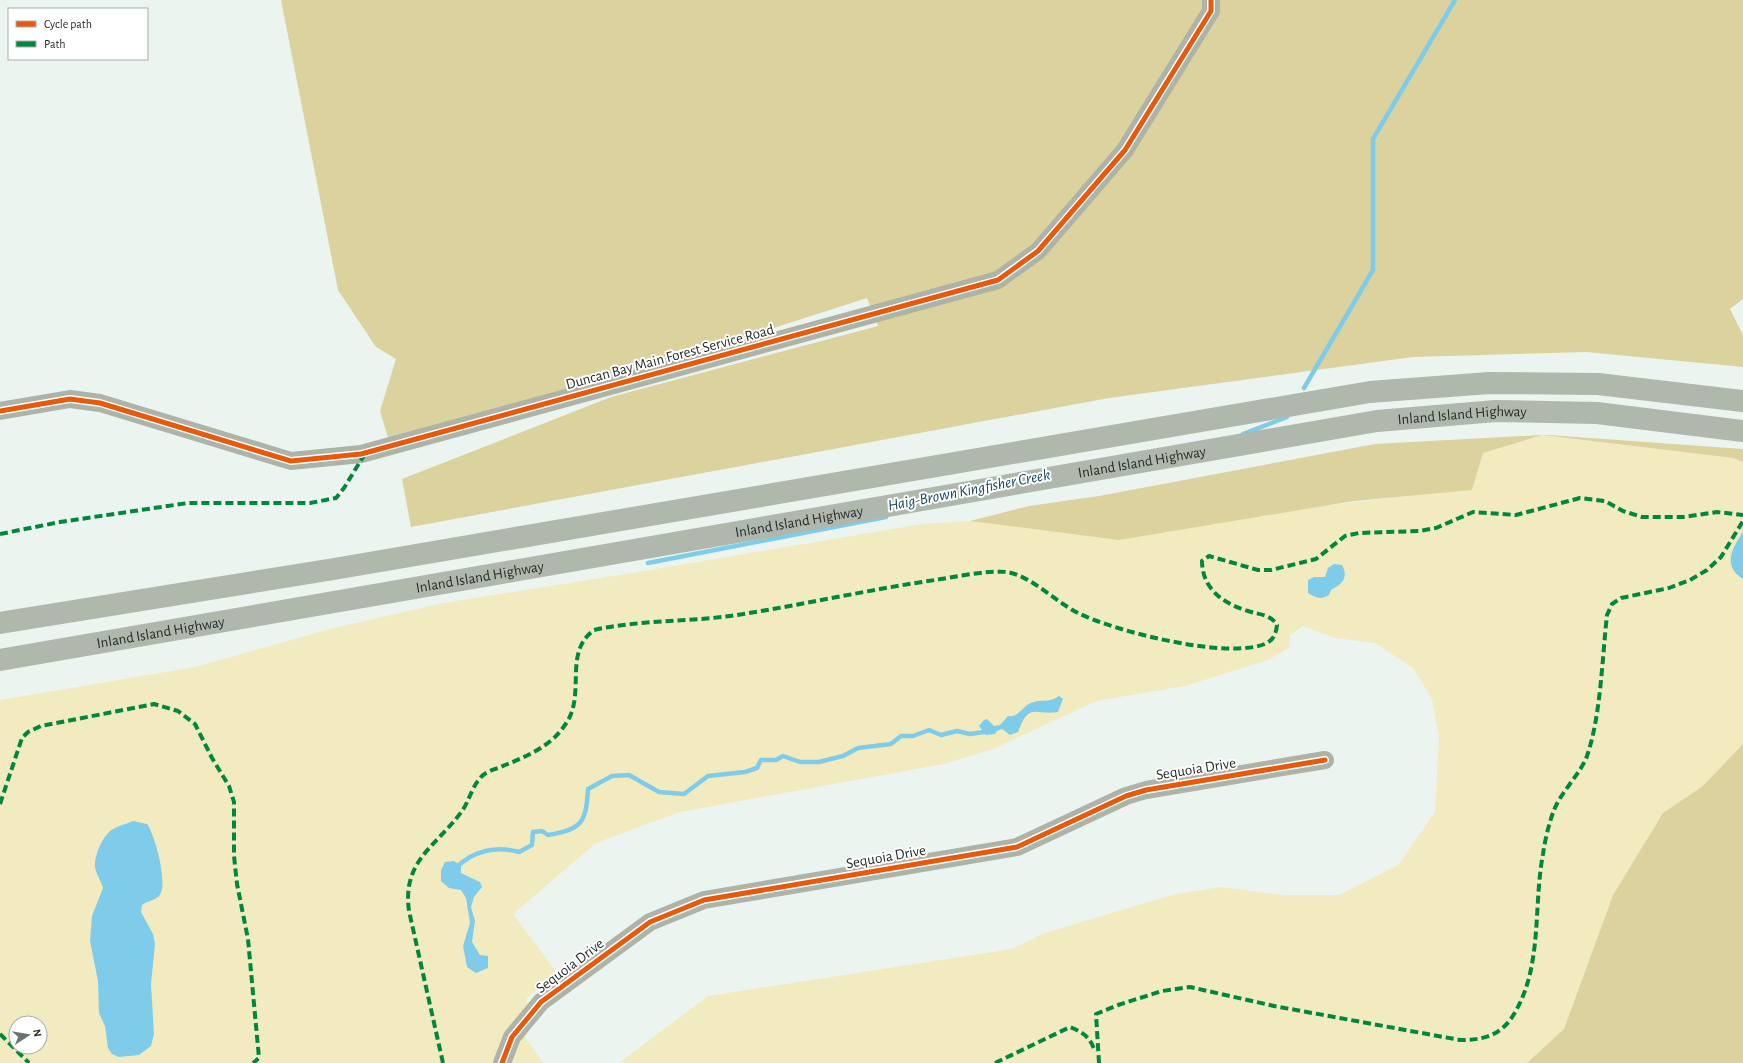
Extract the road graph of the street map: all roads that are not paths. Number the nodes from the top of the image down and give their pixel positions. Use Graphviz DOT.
graph roads {
  1 [pos="1211,0"];
  2 [pos="1743,401"];
  3 [pos="0,411"];
  4 [pos="1743,431"];
  5 [pos="0,623"];
  6 [pos="0,660"];
  7 [pos="1325,760"];
  8 [pos="502,1063"];
  1 -- 3 [label="street, Duncan Bay Main Forest Service Road"];
  2 -- 5 [label="highway, Inland Island Highway"];
  4 -- 6 [label="highway, Inland Island Highway"];
  7 -- 8 [label="street, Sequoia Drive"];
}
